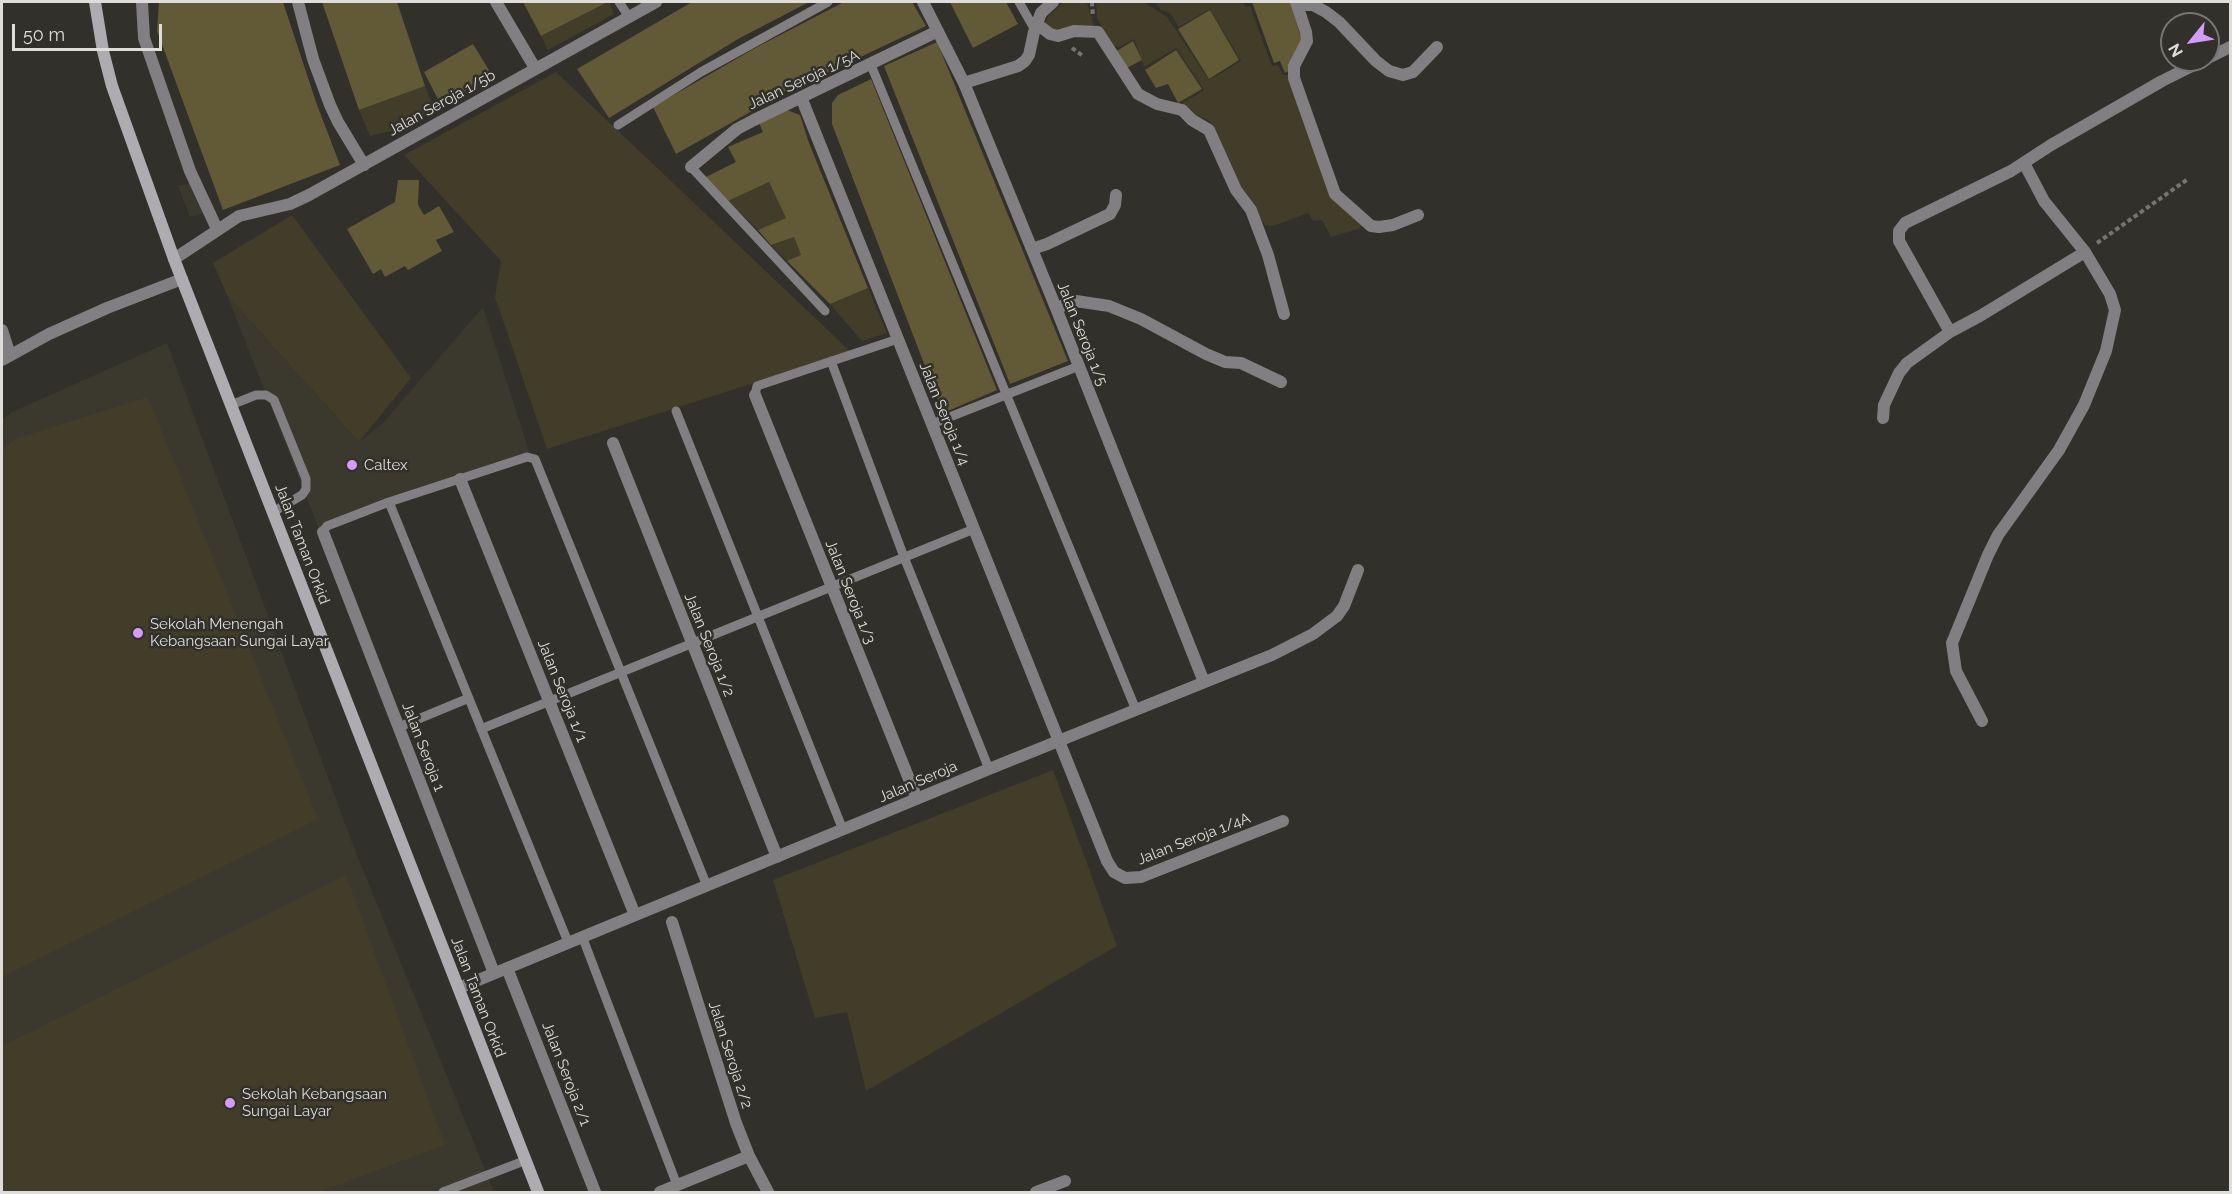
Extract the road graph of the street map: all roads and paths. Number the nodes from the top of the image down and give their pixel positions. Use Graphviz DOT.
graph roads {
  1 [pos="95,2"];
  2 [pos="142,2"];
  3 [pos="298,2"];
  4 [pos="496,2"];
  5 [pos="619,2"];
  6 [pos="656,2"];
  7 [pos="828,2"];
  8 [pos="923,2"];
  9 [pos="1019,2"];
  10 [pos="1053,2"];
  11 [pos="1296,3"];
  12 [pos="629,17"];
  13 [pos="1036,27"];
  14 [pos="938,31"];
  15 [pos="1437,47"];
  16 [pos="871,65"];
  17 [pos="535,68"];
  18 [pos="2180,72"];
  19 [pos="964,83"];
  20 [pos="801,98"];
  21 [pos="618,124"];
  22 [pos="2024,163"];
  23 [pos="364,165"];
  24 [pos="691,168"];
  25 [pos="2188,179"];
  26 [pos="1116,195"];
  27 [pos="1418,215"];
  28 [pos="217,229"];
  29 [pos="1032,249"];
  30 [pos="2085,252"];
  31 [pos="174,259"];
  32 [pos="182,279"];
  33 [pos="1056,308"];
  34 [pos="825,311"];
  35 [pos="1284,314"];
  36 [pos="2,330"];
  37 [pos="1950,332"];
  38 [pos="898,339"];
  39 [pos="6,357"];
  40 [pos="831,361"];
  41 [pos="1078,366"];
  42 [pos="1281,382"];
  43 [pos="1006,394"];
  44 [pos="755,395"];
  45 [pos="231,405"];
  46 [pos="676,411"];
  47 [pos="1883,418"];
  48 [pos="932,424"];
  49 [pos="613,443"];
  50 [pos="460,479"];
  51 [pos="389,502"];
  52 [pos="273,512"];
  53 [pos="974,529"];
  54 [pos="323,531"];
  55 [pos="904,557"];
  56 [pos="1358,570"];
  57 [pos="831,586"];
  58 [pos="758,617"];
  59 [pos="692,643"];
  60 [pos="620,672"];
  61 [pos="1204,682"];
  62 [pos="469,698"];
  63 [pos="550,701"];
  64 [pos="1136,710"];
  65 [pos="1982,721"];
  66 [pos="399,727"];
  67 [pos="481,729"];
  68 [pos="1059,741"];
  69 [pos="989,769"];
  70 [pos="917,799"];
  71 [pos="1283,821"];
  72 [pos="843,830"];
  73 [pos="777,857"];
  74 [pos="707,886"];
  75 [pos="635,915"];
  76 [pos="672,922"];
  77 [pos="582,936"];
  78 [pos="568,942"];
  79 [pos="507,968"];
  80 [pos="494,973"];
  81 [pos="459,988"];
  82 [pos="749,1156"];
  83 [pos="524,1161"];
  84 [pos="1065,1181"];
  85 [pos="677,1185"];
  86 [pos="443,1192"];
  87 [pos="538,1192"];
  88 [pos="595,1192"];
  89 [pos="663,1192"];
  90 [pos="768,1192"];
  91 [pos="1036,1192"];
  1 -- 31 [label="main road, Jalan Taman Orkid"];
  2 -- 28 [label="street"];
  3 -- 23 [label="street"];
  4 -- 17 [label="street"];
  5 -- 12 [label="lane"];
  6 -- 12 [label="street, Jalan Seroja 1/5b"];
  7 -- 21 [label="lane"];
  8 -- 14 [label="street, Jalan Seroja 1/5"];
  9 -- 13 [label="lane"];
  10 -- 13 [label="street"];
  11 -- 15 [label="street"];
  11 -- 27 [label="street"];
  12 -- 17 [label="street, Jalan Seroja 1/5b"];
  13 -- 19 [label="street"];
  13 -- 35 [label="street"];
  14 -- 16 [label="street, Jalan Seroja 1/5A"];
  14 -- 19 [label="street, Jalan Seroja 1/5"];
  16 -- 20 [label="street, Jalan Seroja 1/5A"];
  16 -- 43 [label="lane"];
  17 -- 23 [label="street, Jalan Seroja 1/5b"];
  18 -- 22 [label="street"];
  19 -- 29 [label="street, Jalan Seroja 1/5"];
  20 -- 24 [label="street, Jalan Seroja 1/5A"];
  20 -- 38 [label="street, Jalan Seroja 1/4"];
  22 -- 30 [label="street"];
  22 -- 37 [label="street"];
  23 -- 28 [label="street, Jalan Seroja 1/5b"];
  24 -- 34 [label="lane"];
  25 -- 30 [label="path"];
  26 -- 29 [label="street"];
  28 -- 31 [label="street, Jalan Seroja 1/5b"];
  29 -- 33 [label="street, Jalan Seroja 1/5"];
  30 -- 37 [label="street"];
  30 -- 65 [label="street"];
  31 -- 32 [label="main road, Jalan Taman Orkid"];
  32 -- 39 [label="street"];
  32 -- 45 [label="main road, Jalan Taman Orkid"];
  33 -- 41 [label="street, Jalan Seroja 1/5"];
  33 -- 42 [label="street"];
  36 -- 39 [label="street"];
  37 -- 47 [label="street"];
  38 -- 40 [label="lane"];
  38 -- 48 [label="street, Jalan Seroja 1/4"];
  40 -- 44 [label="lane"];
  40 -- 55 [label="lane"];
  41 -- 43 [label="lane"];
  41 -- 61 [label="street, Jalan Seroja 1/5"];
  43 -- 48 [label="lane"];
  43 -- 64 [label="lane"];
  44 -- 57 [label="street, Jalan Seroja 1/3"];
  45 -- 52 [label="main road, Jalan Taman Orkid"];
  45 -- 52 [label="lane"];
  46 -- 58 [label="lane"];
  48 -- 53 [label="street, Jalan Seroja 1/4"];
  49 -- 59 [label="street, Jalan Seroja 1/2"];
  50 -- 51 [label="lane"];
  50 -- 60 [label="lane"];
  50 -- 63 [label="street, Jalan Seroja 1/1"];
  51 -- 54 [label="lane"];
  51 -- 62 [label="lane"];
  52 -- 81 [label="main road, Jalan Taman Orkid"];
  53 -- 55 [label="lane"];
  53 -- 68 [label="street, Jalan Seroja 1/4"];
  54 -- 66 [label="street, Jalan Seroja 1"];
  55 -- 57 [label="lane"];
  55 -- 69 [label="lane"];
  56 -- 61 [label="street, Jalan Seroja"];
  57 -- 58 [label="lane"];
  57 -- 70 [label="street, Jalan Seroja 1/3"];
  58 -- 59 [label="lane"];
  58 -- 72 [label="lane"];
  59 -- 60 [label="lane"];
  59 -- 73 [label="street, Jalan Seroja 1/2"];
  60 -- 63 [label="lane"];
  60 -- 74 [label="lane"];
  61 -- 64 [label="street, Jalan Seroja"];
  62 -- 66 [label="lane"];
  62 -- 67 [label="lane"];
  63 -- 67 [label="lane"];
  63 -- 75 [label="street, Jalan Seroja 1/1"];
  64 -- 68 [label="street, Jalan Seroja"];
  66 -- 80 [label="street, Jalan Seroja 1"];
  67 -- 78 [label="lane"];
  68 -- 69 [label="street, Jalan Seroja"];
  68 -- 71 [label="street, Jalan Seroja 1/4A"];
  69 -- 70 [label="street, Jalan Seroja"];
  70 -- 72 [label="street, Jalan Seroja"];
  72 -- 73 [label="street, Jalan Seroja"];
  73 -- 74 [label="street, Jalan Seroja"];
  74 -- 75 [label="street, Jalan Seroja"];
  75 -- 77 [label="street, Jalan Seroja"];
  76 -- 82 [label="street, Jalan Seroja 2/2"];
  77 -- 78 [label="street, Jalan Seroja"];
  77 -- 85 [label="lane"];
  78 -- 79 [label="street, Jalan Seroja"];
  79 -- 80 [label="street, Jalan Seroja"];
  79 -- 88 [label="street, Jalan Seroja 2/1"];
  80 -- 81 [label="street, Jalan Seroja"];
  81 -- 83 [label="main road, Jalan Taman Orkid"];
  82 -- 85 [label="street"];
  82 -- 90 [label="street, Jalan Seroja 2/2"];
  83 -- 86 [label="lane"];
  83 -- 87 [label="main road, Jalan Taman Orkid"];
  84 -- 91 [label="street"];
  85 -- 89 [label="street"];
}
